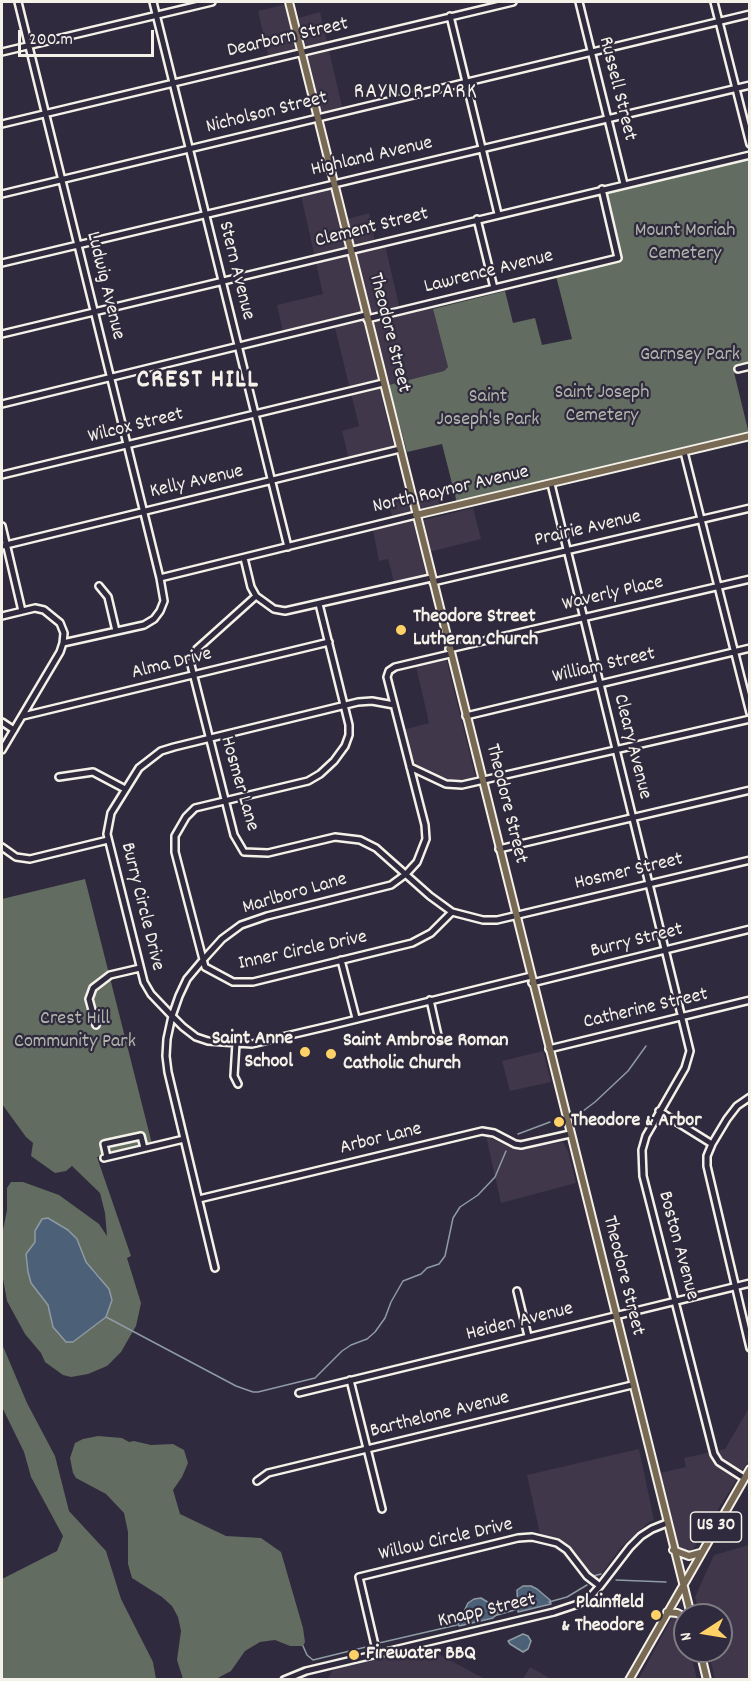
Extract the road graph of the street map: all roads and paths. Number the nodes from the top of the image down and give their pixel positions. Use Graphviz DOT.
graph roads {
  1 [pos="18,2"];
  2 [pos="153,2"];
  3 [pos="212,2"];
  4 [pos="289,2"];
  5 [pos="513,2"];
  6 [pos="579,2"];
  7 [pos="714,2"];
  8 [pos="156,15"];
  9 [pos="750,15"];
  10 [pos="450,16"];
  11 [pos="719,22"];
  12 [pos="29,45"];
  13 [pos="301,51"];
  14 [pos="2,52"];
  15 [pos="592,52"];
  16 [pos="173,82"];
  17 [pos="466,82"];
  18 [pos="750,85"];
  19 [pos="736,88"];
  20 [pos="46,113"];
  21 [pos="317,117"];
  22 [pos="608,118"];
  23 [pos="2,124"];
  24 [pos="750,144"];
  25 [pos="482,147"];
  26 [pos="189,148"];
  27 [pos="750,155"];
  28 [pos="62,179"];
  29 [pos="333,183"];
  30 [pos="624,184"];
  31 [pos="602,189"];
  32 [pos="2,194"];
  33 [pos="205,213"];
  34 [pos="498,214"];
  35 [pos="477,219"];
  36 [pos="78,244"];
  37 [pos="350,249"];
  38 [pos="2,263"];
  39 [pos="222,281"];
  40 [pos="494,288"];
  41 [pos="94,312"];
  42 [pos="367,317"];
  43 [pos="2,334"];
  44 [pos="238,347"];
  45 [pos="750,366"];
  46 [pos="738,369"];
  47 [pos="111,378"];
  48 [pos="383,382"];
  49 [pos="2,404"];
  50 [pos="255,414"];
  51 [pos="750,436"];
  52 [pos="127,444"];
  53 [pos="400,449"];
  54 [pos="684,452"];
  55 [pos="2,475"];
  56 [pos="271,481"];
  57 [pos="551,484"];
  58 [pos="750,508"];
  59 [pos="143,511"];
  60 [pos="416,515"];
  61 [pos="700,519"];
  62 [pos="2,526"];
  63 [pos="4,545"];
  64 [pos="288,548"];
  65 [pos="567,550"];
  66 [pos="244,558"];
  67 [pos="160,578"];
  68 [pos="750,579"];
  69 [pos="432,580"];
  70 [pos="99,586"];
  71 [pos="717,586"];
  72 [pos="256,596"];
  73 [pos="319,604"];
  74 [pos="22,611"];
  75 [pos="2,616"];
  76 [pos="584,617"];
  77 [pos="116,632"];
  78 [pos="328,642"];
  79 [pos="63,643"];
  80 [pos="750,648"];
  81 [pos="450,651"];
  82 [pos="734,652"];
  83 [pos="389,671"];
  84 [pos="194,675"];
  85 [pos="600,684"];
  86 [pos="394,705"];
  87 [pos="344,706"];
  88 [pos="750,713"];
  89 [pos="23,716"];
  90 [pos="466,716"];
  91 [pos="750,719"];
  92 [pos="2,722"];
  93 [pos="14,729"];
  94 [pos="209,739"];
  95 [pos="616,749"];
  96 [pos="2,750"];
  97 [pos="410,767"];
  98 [pos="59,777"];
  99 [pos="482,782"];
  100 [pos="125,789"];
  101 [pos="750,790"];
  102 [pos="224,800"];
  103 [pos="633,818"];
  104 [pos="108,840"];
  105 [pos="2,848"];
  106 [pos="499,849"];
  107 [pos="750,860"];
  108 [pos="406,874"];
  109 [pos="650,884"];
  110 [pos="452,912"];
  111 [pos="516,915"];
  112 [pos="750,929"];
  113 [pos="667,950"];
  114 [pos="203,960"];
  115 [pos="341,960"];
  116 [pos="140,968"];
  117 [pos="531,976"];
  118 [pos="532,983"];
  119 [pos="430,1000"];
  120 [pos="750,1000"];
  121 [pos="172,1016"];
  122 [pos="683,1016"];
  123 [pos="356,1018"];
  124 [pos="96,1025"];
  125 [pos="439,1040"];
  126 [pos="236,1043"];
  127 [pos="549,1048"];
  128 [pos="238,1084"];
  129 [pos="750,1097"];
  130 [pos="659,1111"];
  131 [pos="570,1134"];
  132 [pos="184,1139"];
  133 [pos="712,1144"];
  134 [pos="144,1149"];
  135 [pos="199,1199"];
  136 [pos="215,1268"];
  137 [pos="750,1283"];
  138 [pos="735,1287"];
  139 [pos="517,1291"];
  140 [pos="676,1301"];
  141 [pos="615,1316"];
  142 [pos="528,1336"];
  143 [pos="750,1348"];
  144 [pos="350,1380"];
  145 [pos="632,1384"];
  146 [pos="299,1393"];
  147 [pos="368,1449"];
  148 [pos="750,1469"];
  149 [pos="744,1478"];
  150 [pos="257,1481"];
  151 [pos="382,1509"];
  152 [pos="667,1523"];
  153 [pos="674,1550"];
  154 [pos="701,1553"];
  155 [pos="682,1584"];
  156 [pos="600,1586"];
  157 [pos="688,1603"];
  158 [pos="667,1612"];
  159 [pos="673,1612"];
  160 [pos="377,1654"];
  161 [pos="703,1663"];
  162 [pos="284,1680"];
  163 [pos="629,1680"];
  164 [pos="707,1680"];
  1 -- 12 [label="street, Ludwig Avenue"];
  2 -- 8 [label="street, Stern Avenue"];
  3 -- 8 [label="street"];
  4 -- 13 [label="main road, Theodore Street"];
  5 -- 10 [label="street, Dearborn Street"];
  6 -- 15 [label="street, Russell Street"];
  7 -- 11 [label="street"];
  8 -- 12 [label="street"];
  8 -- 16 [label="street, Stern Avenue"];
  9 -- 11 [label="street, Nicholson Street"];
  10 -- 13 [label="street, Dearborn Street"];
  10 -- 17 [label="street"];
  11 -- 15 [label="street, Nicholson Street"];
  11 -- 19 [label="street"];
  12 -- 14 [label="street"];
  12 -- 20 [label="street, Ludwig Avenue"];
  13 -- 16 [label="street, Dearborn Street"];
  13 -- 21 [label="main road, Theodore Street"];
  15 -- 17 [label="street, Nicholson Street"];
  15 -- 22 [label="street, Russell Street"];
  16 -- 20 [label="street, Dearborn Street"];
  16 -- 26 [label="street, Stern Avenue"];
  17 -- 21 [label="street, Nicholson Street"];
  17 -- 25 [label="street"];
  18 -- 19 [label="street, Highland Avenue"];
  19 -- 22 [label="street, Highland Avenue"];
  19 -- 24 [label="street"];
  20 -- 23 [label="street, Dearborn Street"];
  20 -- 28 [label="street, Ludwig Avenue"];
  21 -- 26 [label="street, Nicholson Street"];
  21 -- 29 [label="main road, Theodore Street"];
  22 -- 25 [label="street, Highland Avenue"];
  22 -- 30 [label="street, Russell Street"];
  25 -- 29 [label="street, Highland Avenue"];
  25 -- 34 [label="street"];
  26 -- 28 [label="street, Nicholson Street"];
  26 -- 33 [label="street, Stern Avenue"];
  27 -- 30 [label="street, Clement Street"];
  28 -- 32 [label="street, Nicholson Street"];
  28 -- 36 [label="street, Ludwig Avenue"];
  29 -- 33 [label="street, Highland Avenue"];
  29 -- 37 [label="main road, Theodore Street"];
  30 -- 31 [label="street, Clement Street"];
  31 -- 34 [label="street, Clement Street"];
  31 -- 40 [label="street, Lawrence Avenue"];
  33 -- 36 [label="street, Highland Avenue"];
  33 -- 39 [label="street, Stern Avenue"];
  34 -- 35 [label="street, Clement Street"];
  35 -- 37 [label="street, Clement Street"];
  35 -- 40 [label="street"];
  36 -- 38 [label="street, Highland Avenue"];
  36 -- 41 [label="street, Ludwig Avenue"];
  37 -- 39 [label="street, Clement Street"];
  37 -- 42 [label="main road, Theodore Street"];
  39 -- 41 [label="street, Clement Street"];
  39 -- 44 [label="street, Stern Avenue"];
  40 -- 42 [label="street, Lawrence Avenue"];
  41 -- 43 [label="street, Clement Street"];
  41 -- 47 [label="street, Ludwig Avenue"];
  42 -- 44 [label="street, Lawrence Avenue"];
  42 -- 48 [label="main road, Theodore Street"];
  44 -- 47 [label="street, Lawrence Avenue"];
  44 -- 50 [label="street, Stern Avenue"];
  45 -- 46 [label="street"];
  47 -- 49 [label="street, Lawrence Avenue"];
  47 -- 52 [label="street, Ludwig Avenue"];
  48 -- 50 [label="street, Wilcox Street"];
  48 -- 53 [label="main road, Theodore Street"];
  50 -- 52 [label="street, Wilcox Street"];
  50 -- 56 [label="street, Stern Avenue"];
  51 -- 54 [label="main road, North Raynor Avenue"];
  52 -- 55 [label="street, Wilcox Street"];
  52 -- 59 [label="street, Ludwig Avenue"];
  53 -- 56 [label="street, Kelly Avenue"];
  53 -- 60 [label="main road, Theodore Street"];
  54 -- 57 [label="main road, North Raynor Avenue"];
  54 -- 61 [label="street"];
  56 -- 59 [label="street, Kelly Avenue"];
  56 -- 64 [label="street, Stern Avenue"];
  57 -- 60 [label="main road, North Raynor Avenue"];
  57 -- 65 [label="street, Cleary Avenue"];
  58 -- 61 [label="street, Prairie Avenue"];
  59 -- 63 [label="street, Kelly Avenue"];
  59 -- 67 [label="street, Ludwig Avenue"];
  60 -- 64 [label="street, North Raynor Avenue"];
  60 -- 69 [label="main road, Theodore Street"];
  61 -- 65 [label="street, Prairie Avenue"];
  61 -- 71 [label="street"];
  62 -- 63 [label="street"];
  63 -- 74 [label="street"];
  64 -- 66 [label="street, North Raynor Avenue"];
  65 -- 69 [label="street, Prairie Avenue"];
  65 -- 76 [label="street, Cleary Avenue"];
  66 -- 67 [label="street, North Raynor Avenue"];
  66 -- 72 [label="street"];
  67 -- 77 [label="street, Ludwig Avenue"];
  68 -- 71 [label="street, Waverly Place"];
  69 -- 73 [label="street, Prairie Avenue"];
  69 -- 81 [label="main road, Theodore Street"];
  70 -- 77 [label="street"];
  71 -- 76 [label="street, Waverly Place"];
  71 -- 82 [label="street"];
  72 -- 73 [label="street, Prairie Avenue"];
  72 -- 84 [label="street, Hosmer Lane"];
  73 -- 78 [label="street"];
  74 -- 75 [label="street"];
  74 -- 79 [label="street"];
  76 -- 81 [label="street, Waverly Place"];
  76 -- 85 [label="street, Cleary Avenue"];
  77 -- 79 [label="street, Ludwig Avenue"];
  78 -- 84 [label="street, Alma Drive"];
  78 -- 87 [label="street"];
  79 -- 89 [label="street"];
  80 -- 82 [label="street, William Street"];
  81 -- 83 [label="street, Waverly Place"];
  81 -- 90 [label="main road, Theodore Street"];
  82 -- 85 [label="street, William Street"];
  82 -- 88 [label="street"];
  83 -- 86 [label="street, Marlboro Lane"];
  84 -- 89 [label="street, Alma Drive"];
  84 -- 94 [label="street, Hosmer Lane"];
  85 -- 90 [label="street, William Street"];
  85 -- 95 [label="street, Cleary Avenue"];
  86 -- 87 [label="street, Burry Circle Drive"];
  86 -- 97 [label="street, Marlboro Lane"];
  87 -- 94 [label="street, Burry Circle Drive"];
  87 -- 102 [label="street"];
  89 -- 93 [label="street"];
  90 -- 99 [label="main road, Theodore Street"];
  91 -- 95 [label="street"];
  92 -- 93 [label="street"];
  93 -- 96 [label="street"];
  94 -- 100 [label="street, Burry Circle Drive"];
  94 -- 102 [label="street, Hosmer Lane"];
  95 -- 99 [label="street"];
  95 -- 103 [label="street, Cleary Avenue"];
  97 -- 99 [label="street"];
  97 -- 108 [label="street, Marlboro Lane"];
  98 -- 100 [label="street"];
  99 -- 106 [label="main road, Theodore Street"];
  100 -- 104 [label="street, Burry Circle Drive"];
  101 -- 103 [label="street"];
  102 -- 108 [label="street, Hosmer Lane"];
  102 -- 114 [label="street"];
  103 -- 106 [label="street"];
  103 -- 109 [label="street, Cleary Avenue"];
  104 -- 105 [label="street"];
  104 -- 116 [label="street, Burry Circle Drive"];
  106 -- 111 [label="main road, Theodore Street"];
  107 -- 109 [label="street, Hosmer Street"];
  108 -- 110 [label="street, Hosmer Lane"];
  108 -- 114 [label="street, Marlboro Lane"];
  109 -- 111 [label="street, Hosmer Street"];
  109 -- 113 [label="street, Cleary Avenue"];
  110 -- 111 [label="street, Hosmer Lane"];
  110 -- 115 [label="street, Inner Circle Drive"];
  111 -- 117 [label="main road, Theodore Street"];
  112 -- 113 [label="street, Burry Street"];
  113 -- 118 [label="street, Burry Street"];
  113 -- 122 [label="street, Cleary Avenue"];
  114 -- 115 [label="street, Inner Circle Drive"];
  114 -- 121 [label="street, Marlboro Lane"];
  115 -- 123 [label="street"];
  116 -- 121 [label="street, Burry Circle Drive"];
  116 -- 124 [label="street"];
  117 -- 118 [label="main road, Theodore Street"];
  117 -- 119 [label="street, Burry Circle Drive"];
  118 -- 127 [label="main road, Theodore Street"];
  119 -- 123 [label="street, Burry Circle Drive"];
  119 -- 125 [label="street"];
  120 -- 122 [label="street, Catherine Street"];
  121 -- 126 [label="street, Burry Circle Drive"];
  121 -- 132 [label="street, Marlboro Lane"];
  122 -- 127 [label="street, Catherine Street"];
  122 -- 130 [label="street, Boston Avenue"];
  123 -- 126 [label="street, Burry Circle Drive"];
  126 -- 128 [label="street"];
  127 -- 131 [label="main road, Theodore Street"];
  129 -- 133 [label="street"];
  130 -- 133 [label="street"];
  130 -- 140 [label="street, Boston Avenue"];
  131 -- 135 [label="street, Arbor Lane"];
  131 -- 141 [label="main road, Theodore Street"];
  132 -- 134 [label="street"];
  132 -- 135 [label="street, Marlboro Lane"];
  133 -- 138 [label="street"];
  134 -- 134 [label="street"];
  135 -- 136 [label="street, Marlboro Lane"];
  137 -- 138 [label="street, Heiden Avenue"];
  138 -- 140 [label="street, Heiden Avenue"];
  138 -- 143 [label="street"];
  139 -- 142 [label="street"];
  140 -- 141 [label="street, Heiden Avenue"];
  140 -- 149 [label="street, Boston Avenue"];
  141 -- 142 [label="street, Heiden Avenue"];
  141 -- 145 [label="main road, Theodore Street"];
  142 -- 144 [label="street, Heiden Avenue"];
  144 -- 146 [label="street, Heiden Avenue"];
  144 -- 147 [label="street"];
  145 -- 147 [label="street, Barthelone Avenue"];
  145 -- 152 [label="main road, Theodore Street"];
  147 -- 150 [label="street, Barthelone Avenue"];
  147 -- 151 [label="street"];
  148 -- 149 [label="main road, US 30"];
  149 -- 154 [label="main road, US 30"];
  152 -- 153 [label="main road, Theodore Street"];
  152 -- 156 [label="street, Knapp Street"];
  153 -- 154 [label="main road"];
  153 -- 155 [label="main road, Theodore Street"];
  154 -- 155 [label="main road, US 30"];
  155 -- 157 [label="main road, Theodore Street"];
  155 -- 158 [label="main road, US 30"];
  156 -- 160 [label="street, Knapp Street"];
  156 -- 160 [label="street, Willow Circle Drive"];
  158 -- 159 [label="main road"];
  158 -- 163 [label="main road, US 30"];
  160 -- 162 [label="street, Knapp Street"];
  161 -- 164 [label="main road"];
}
